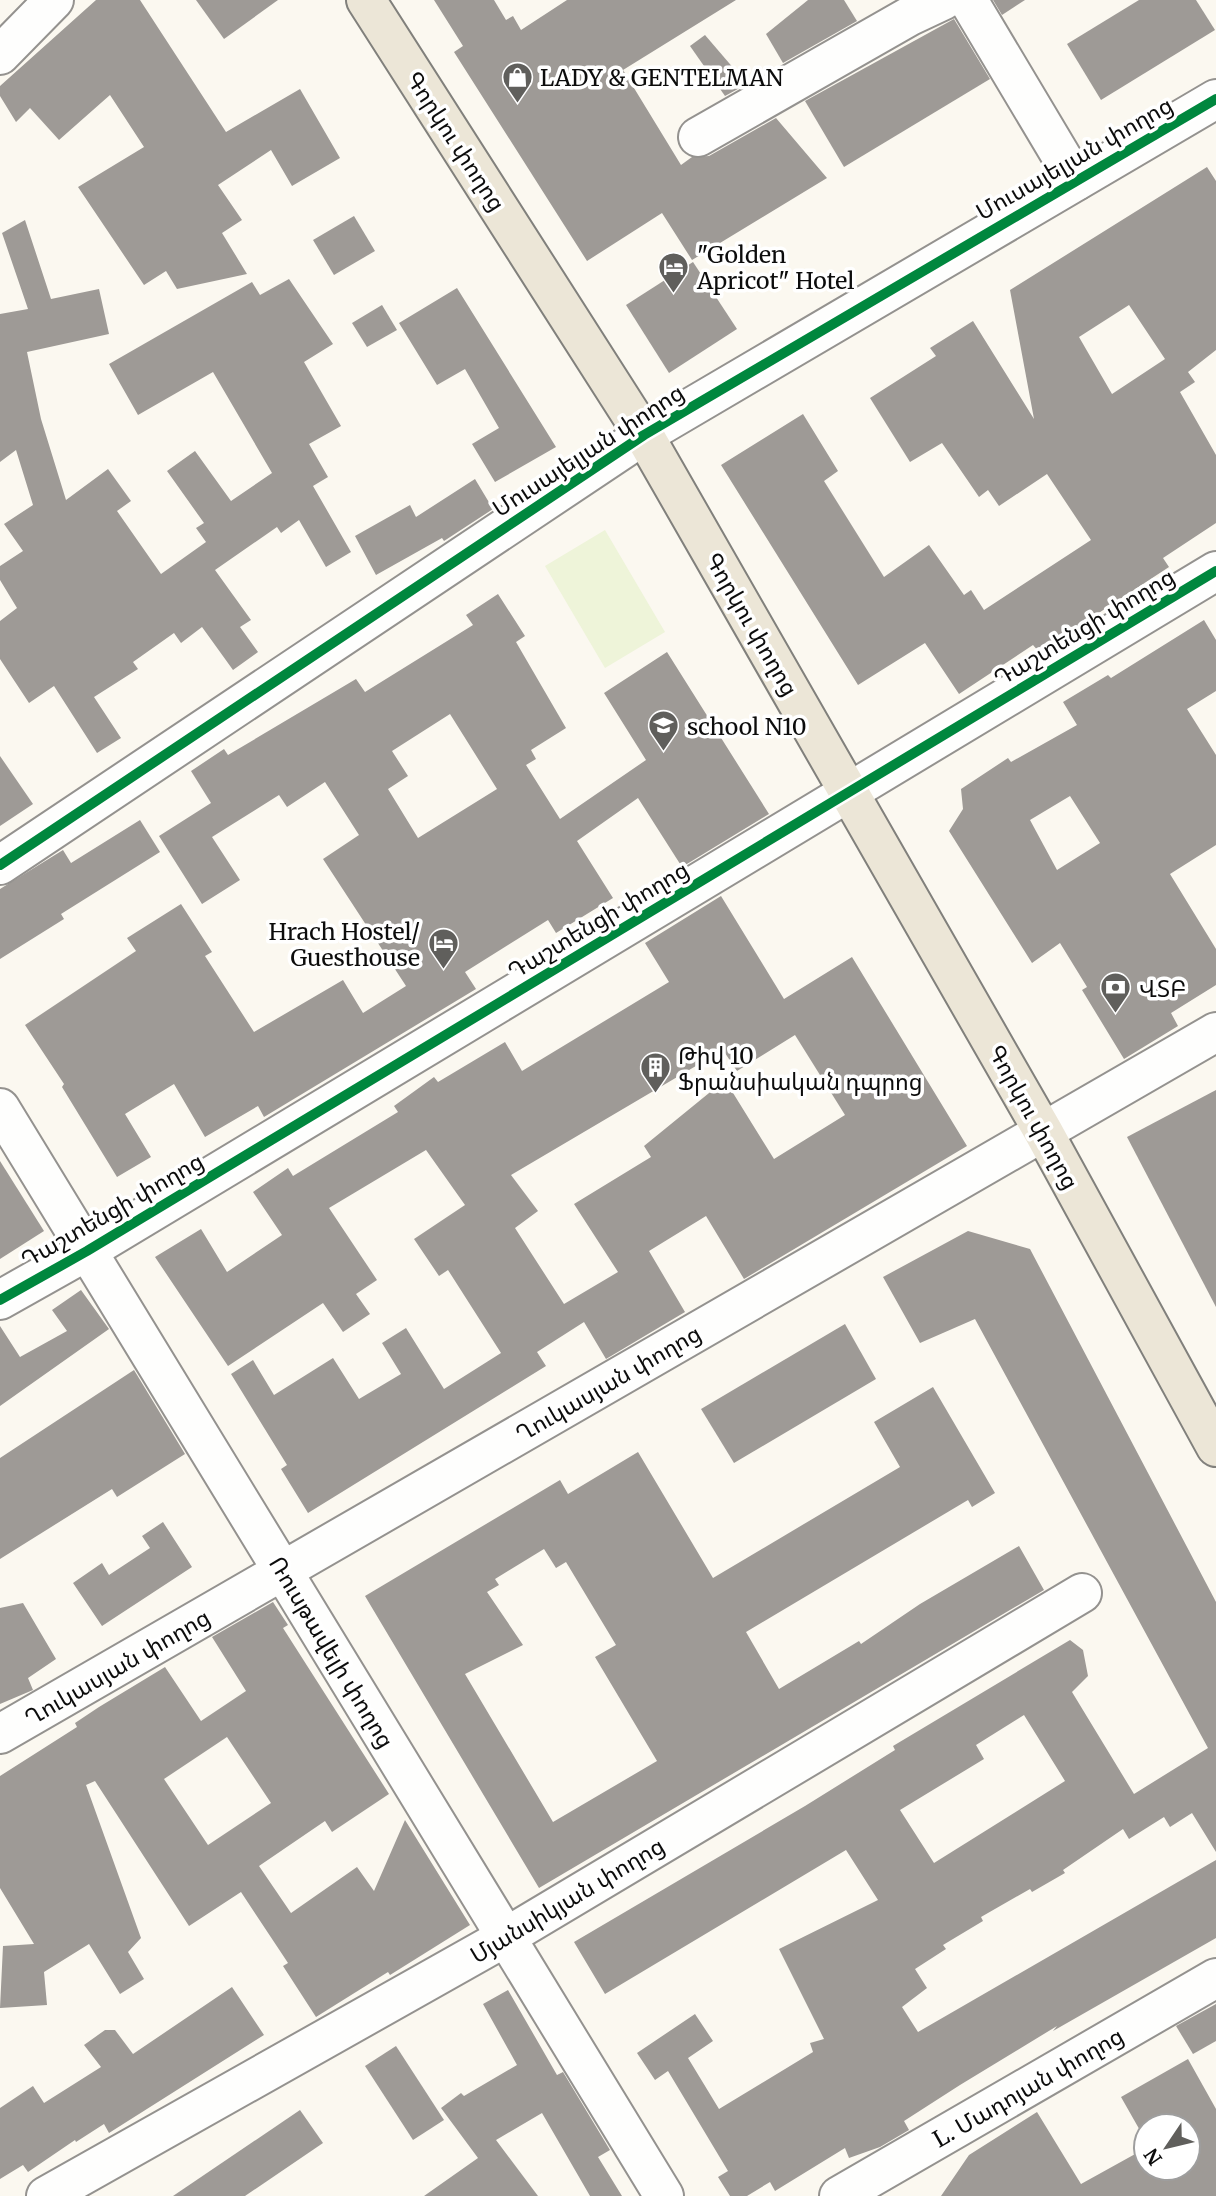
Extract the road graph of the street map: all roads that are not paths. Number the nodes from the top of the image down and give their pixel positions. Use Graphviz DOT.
graph roads {
  1 [pos="54,0"];
  2 [pos="366,0"];
  3 [pos="944,0"];
  4 [pos="968,0"];
  5 [pos="0,55"];
  6 [pos="1216,99"];
  7 [pos="698,137"];
  8 [pos="1076,181"];
  9 [pos="644,435"];
  10 [pos="1216,571"];
  11 [pos="849,793"];
  12 [pos="0,865"];
  13 [pos="1216,1032"];
  14 [pos="0,1108"];
  15 [pos="1044,1133"];
  16 [pos="87,1251"];
  17 [pos="0,1300"];
  18 [pos="1216,1447"];
  19 [pos="282,1571"];
  20 [pos="1082,1593"];
  21 [pos="0,1734"];
  22 [pos="506,1937"];
  23 [pos="1216,1978"];
  24 [pos="46,2196"];
  25 [pos="664,2196"];
  26 [pos="839,2196"];
  1 -- 5 [label="street"];
  2 -- 9 [label="main road, Գորկու փողոց"];
  3 -- 7 [label="street"];
  4 -- 8 [label="street"];
  6 -- 8 [label="street, Մուսայելյան փողոց"];
  8 -- 9 [label="street, Մուսայելյան փողոց"];
  9 -- 11 [label="main road, Գորկու փողոց"];
  9 -- 12 [label="street, Մուսայելյան փողոց"];
  10 -- 11 [label="street, Դաշտենցի փողոց"];
  11 -- 15 [label="main road, Գորկու փողոց"];
  11 -- 16 [label="street, Դաշտենցի փողոց"];
  13 -- 15 [label="street, Ղուկասյան փողոց"];
  14 -- 16 [label="street, Ռուսթավելի փողոց"];
  15 -- 18 [label="main road, Գորկու փողոց"];
  15 -- 19 [label="street, Ղուկասյան փողոց"];
  16 -- 17 [label="street, Դաշտենցի փողոց"];
  16 -- 19 [label="street, Ռուսթավելի փողոց"];
  19 -- 21 [label="street, Ղուկասյան փողոց"];
  19 -- 22 [label="street, Ռուսթավելի փողոց"];
  20 -- 22 [label="street, Մյանսիկյան փողոց"];
  22 -- 24 [label="street, Մյանսիկյան փողոց"];
  22 -- 25 [label="street, Ռուսթավելի փողոց"];
  23 -- 26 [label="street, L. Մադոյան փողոց"];
}
